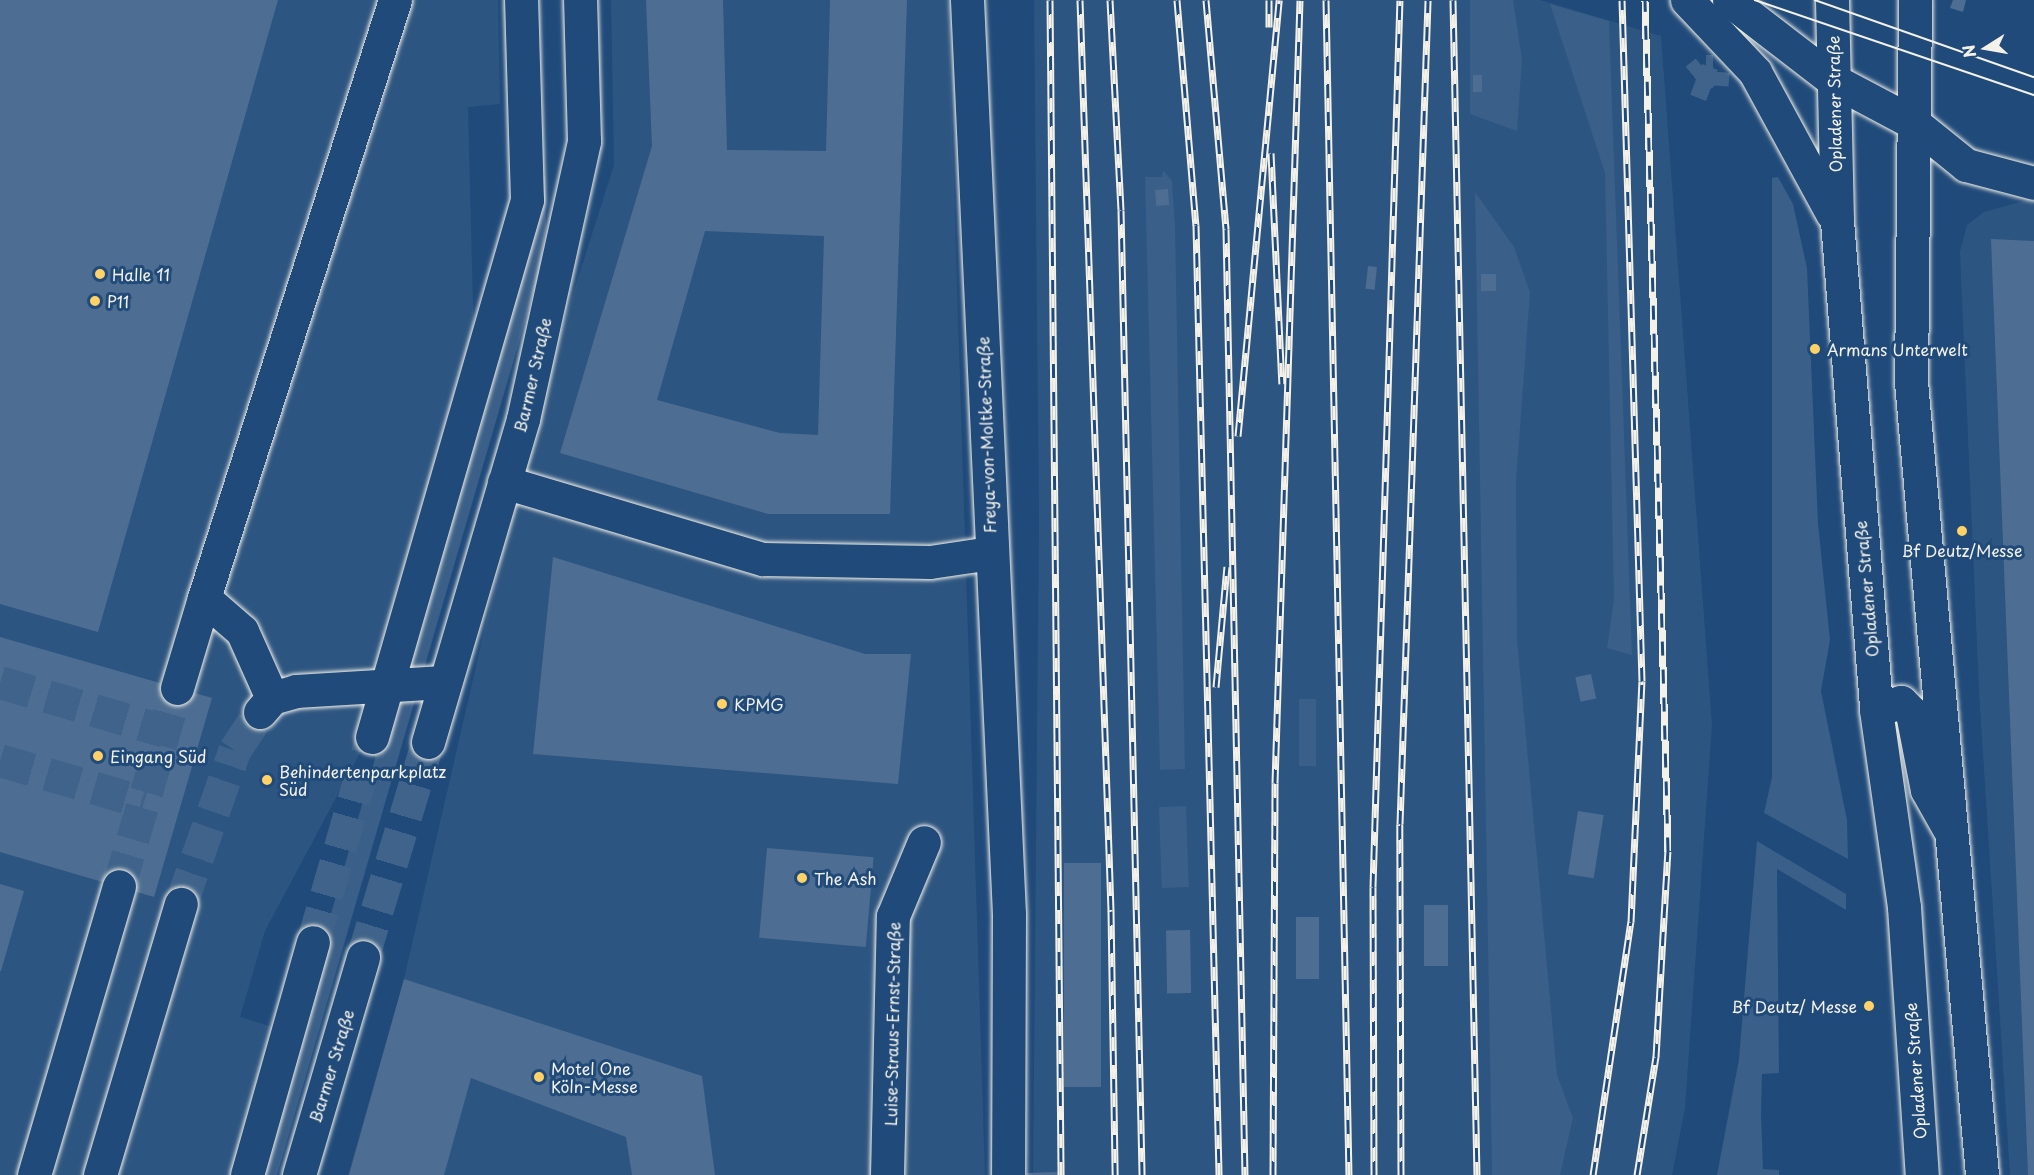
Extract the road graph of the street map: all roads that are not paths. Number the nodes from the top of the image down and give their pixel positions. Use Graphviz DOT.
graph roads {
  1 [pos="395,0"];
  2 [pos="521,0"];
  3 [pos="580,0"];
  4 [pos="968,0"];
  5 [pos="1688,0"];
  6 [pos="1729,0"];
  7 [pos="1832,0"];
  8 [pos="1915,0"];
  9 [pos="1833,80"];
  10 [pos="1914,123"];
  11 [pos="2034,183"];
  12 [pos="1837,221"];
  13 [pos="504,482"];
  14 [pos="991,553"];
  15 [pos="204,598"];
  16 [pos="443,682"];
  17 [pos="386,686"];
  18 [pos="177,688"];
  19 [pos="1876,710"];
  20 [pos="372,736"];
  21 [pos="428,742"];
  22 [pos="1955,838"];
  23 [pos="924,842"];
  24 [pos="119,886"];
  25 [pos="181,904"];
  26 [pos="313,942"];
  27 [pos="363,957"];
  28 [pos="34,1175"];
  29 [pos="100,1175"];
  30 [pos="247,1175"];
  31 [pos="299,1175"];
  32 [pos="887,1175"];
  33 [pos="1008,1175"];
  34 [pos="1922,1175"];
  35 [pos="1982,1175"];
  1 -- 15 [label="main road"];
  2 -- 17 [label="main road"];
  3 -- 13 [label="main road, Barmer Straße"];
  4 -- 14 [label="main road, Freya-von-Moltke-Straße"];
  5 -- 12 [label="main road"];
  6 -- 9 [label="main road"];
  7 -- 9 [label="main road, Opladener Straße"];
  8 -- 10 [label="main road"];
  9 -- 10 [label="main road"];
  9 -- 12 [label="main road, Opladener Straße"];
  10 -- 11 [label="main road"];
  10 -- 22 [label="main road"];
  12 -- 19 [label="main road, Opladener Straße"];
  13 -- 14 [label="main road, Freya-von-Moltke-Straße"];
  13 -- 16 [label="main road, Barmer Straße"];
  14 -- 33 [label="main road"];
  15 -- 17 [label="main road"];
  15 -- 18 [label="main road"];
  16 -- 17 [label="main road"];
  16 -- 21 [label="main road, Barmer Straße"];
  17 -- 20 [label="main road"];
  19 -- 22 [label="main road"];
  19 -- 34 [label="main road, Opladener Straße"];
  22 -- 35 [label="main road"];
  23 -- 32 [label="main road, Luise-Straus-Ernst-Straße"];
  24 -- 28 [label="main road"];
  25 -- 29 [label="main road"];
  26 -- 30 [label="main road"];
  27 -- 31 [label="main road, Barmer Straße"];
}
